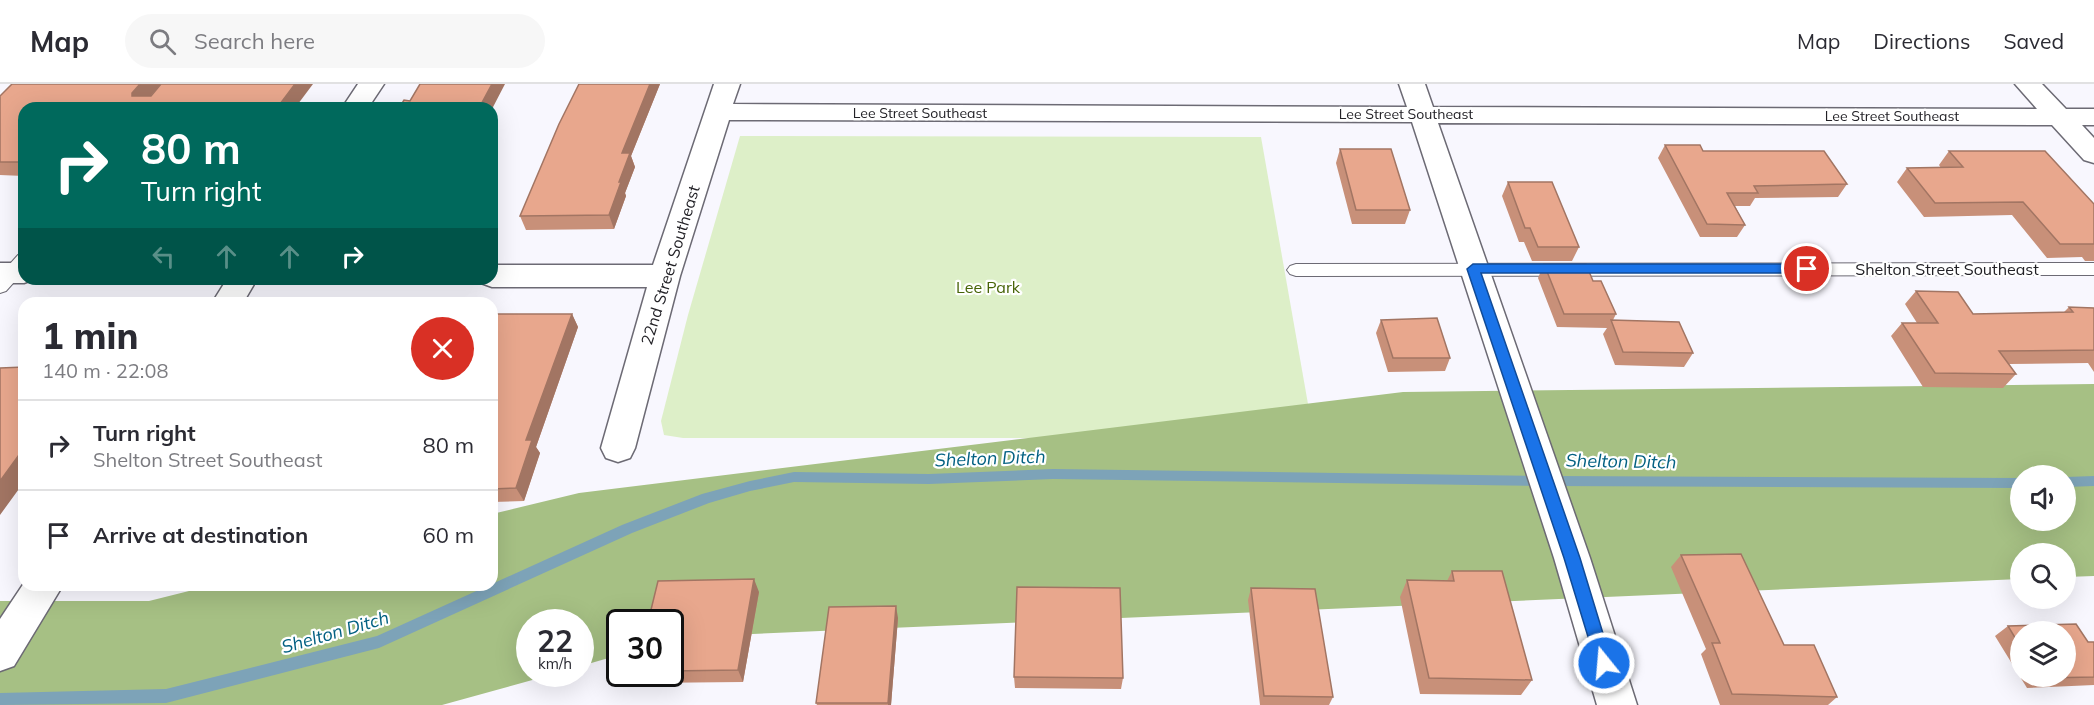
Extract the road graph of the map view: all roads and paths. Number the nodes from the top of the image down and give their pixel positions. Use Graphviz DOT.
graph roads {
  1 [pos="371,84"];
  2 [pos="727,84"];
  3 [pos="1412,84"];
  4 [pos="2028,84"];
  5 [pos="359,102"];
  6 [pos="718,112"];
  7 [pos="1422,114"];
  8 [pos="2058,117"];
  9 [pos="2094,117"];
  10 [pos="2094,154"];
  11 [pos="1473,269"];
  12 [pos="2094,269"];
  13 [pos="1296,270"];
  14 [pos="498,276"];
  15 [pos="665,276"];
  16 [pos="618,448"];
  17 [pos="40,591"];
  18 [pos="4,647"];
  19 [pos="1617,705"];
  1 -- 5 [label="street"];
  2 -- 6 [label="street, 22nd Street Southeast"];
  3 -- 7 [label="street"];
  4 -- 8 [label="street"];
  6 -- 7 [label="street, Lee Street Southeast"];
  6 -- 15 [label="street, 22nd Street Southeast"];
  7 -- 8 [label="street, Lee Street Southeast"];
  7 -- 11 [label="street"];
  8 -- 9 [label="street, Lee Street Southeast"];
  8 -- 10 [label="street"];
  11 -- 12 [label="lane, Shelton Street Southeast"];
  11 -- 13 [label="lane, Shelton Street Southeast"];
  11 -- 19 [label="street"];
  14 -- 15 [label="street"];
  15 -- 16 [label="street, 22nd Street Southeast"];
  17 -- 18 [label="street"];
}
